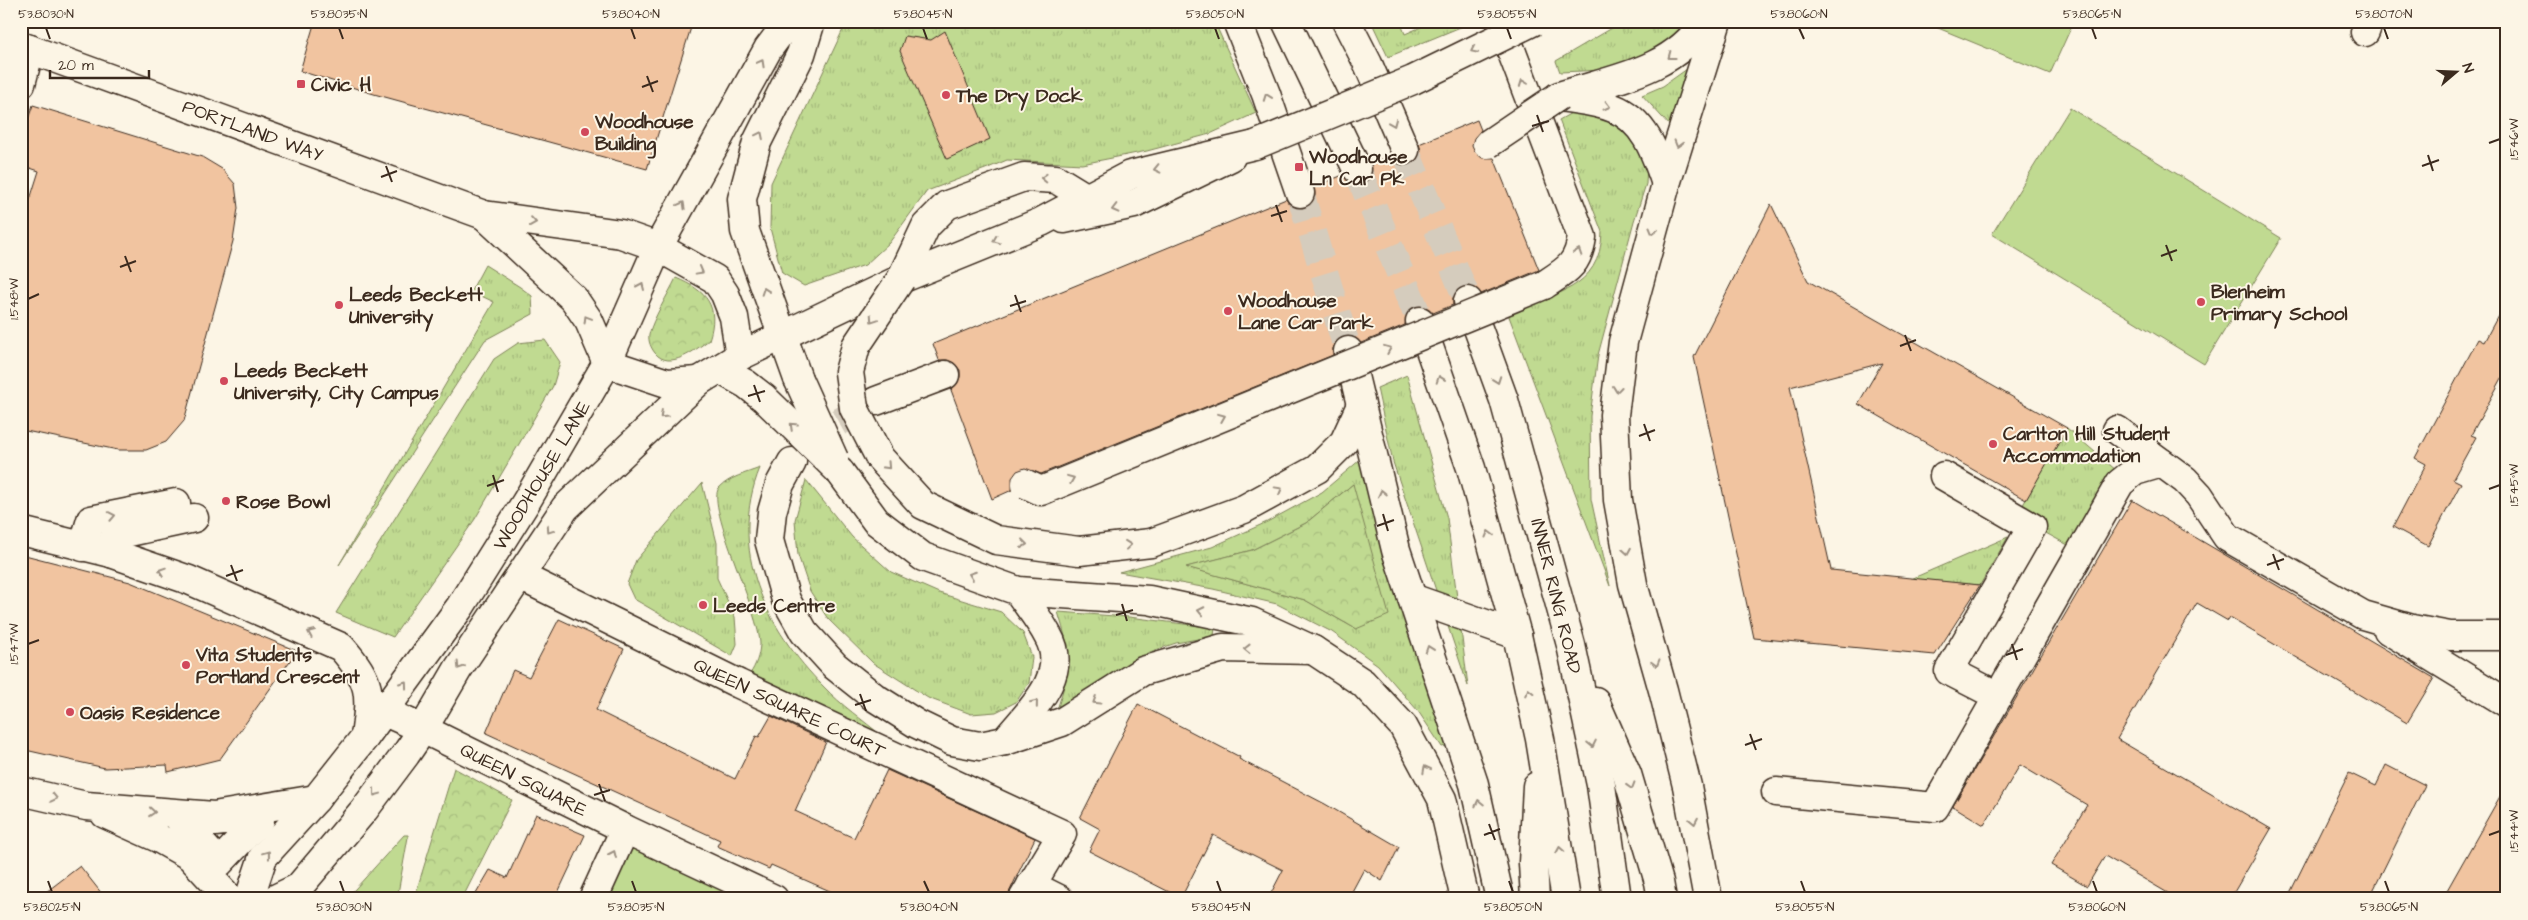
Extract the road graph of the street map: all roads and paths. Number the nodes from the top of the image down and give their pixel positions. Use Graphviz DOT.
graph roads {
  1 [pos="788,21"];
  2 [pos="811,21"];
  3 [pos="1237,21"];
  4 [pos="1286,21"];
  5 [pos="1346,21"];
  6 [pos="1500,21"];
  7 [pos="1534,21"];
  8 [pos="1705,21"];
  9 [pos="1717,21"];
  10 [pos="26,47"];
  11 [pos="21,84"];
  12 [pos="1559,96"];
  13 [pos="1488,144"];
  14 [pos="1255,145"];
  15 [pos="1405,150"];
  16 [pos="1357,169"];
  17 [pos="1666,184"];
  18 [pos="1300,193"];
  19 [pos="1087,198"];
  20 [pos="484,215"];
  21 [pos="1041,222"];
  22 [pos="658,247"];
  23 [pos="901,279"];
  24 [pos="1468,301"];
  25 [pos="1420,321"];
  26 [pos="782,337"];
  27 [pos="1348,351"];
  28 [pos="607,363"];
  29 [pos="719,369"];
  30 [pos="945,375"];
  31 [pos="876,401"];
  32 [pos="1361,405"];
  33 [pos="2117,430"];
  34 [pos="792,462"];
  35 [pos="2162,463"];
  36 [pos="840,472"];
  37 [pos="1944,476"];
  38 [pos="1026,484"];
  39 [pos="21,531"];
  40 [pos="82,547"];
  41 [pos="111,553"];
  42 [pos="520,576"];
  43 [pos="1018,591"];
  44 [pos="1412,598"];
  45 [pos="2363,615"];
  46 [pos="1517,635"];
  47 [pos="2507,636"];
  48 [pos="1571,645"];
  49 [pos="1313,650"];
  50 [pos="1998,696"];
  51 [pos="2507,704"];
  52 [pos="376,709"];
  53 [pos="423,729"];
  54 [pos="1540,739"];
  55 [pos="1005,741"];
  56 [pos="21,791"];
  57 [pos="1776,792"];
  58 [pos="316,799"];
  59 [pos="86,806"];
  60 [pos="625,829"];
  61 [pos="1027,892"];
  62 [pos="230,899"];
  63 [pos="249,899"];
  64 [pos="276,899"];
  65 [pos="593,899"];
  66 [pos="774,899"];
  67 [pos="1059,899"];
  68 [pos="1465,899"];
  69 [pos="1500,899"];
  70 [pos="1534,899"];
  71 [pos="1566,899"];
  72 [pos="1617,899"];
  73 [pos="1662,899"];
  74 [pos="1708,899"];
  22 -- 1 [label="main road, WOODHOUSE LANE, one-way"];
  26 -- 2 [label="main road, one-way"];
  18 -- 3 [label="main road, one-way"];
  4 -- 16 [label="main road"];
  5 -- 15 [label="main road, one-way"];
  38 -- 6 [label="main road, one-way, bridge"];
  7 -- 14 [label="main road, one-way, bridge"];
  8 -- 12 [label="main road, one-way"];
  9 -- 17 [label="main road, one-way"];
  10 -- 11 [label="main road"];
  10 -- 20 [label="main road, PORTLAND WAY"];
  12 -- 13 [label="main road, bridge"];
  12 -- 17 [label="main road, one-way"];
  14 -- 19 [label="main road, one-way"];
  14 -- 21 [label="main road, one-way"];
  17 -- 74 [label="main road, one-way"];
  19 -- 21 [label="main road"];
  19 -- 23 [label="main road, one-way"];
  20 -- 22 [label="main road, PORTLAND WAY, one-way"];
  28 -- 20 [label="main road, PORTLAND WAY, one-way"];
  21 -- 23 [label="main road, one-way"];
  28 -- 22 [label="main road, WOODHOUSE LANE, one-way"];
  22 -- 29 [label="main road, PORTLAND WAY, one-way"];
  23 -- 26 [label="main road"];
  23 -- 32 [label="main road, one-way, bridge"];
  24 -- 48 [label="main road, INNER RING ROAD, one-way"];
  46 -- 25 [label="main road, one-way"];
  26 -- 29 [label="main road"];
  26 -- 36 [label="main road, bridge"];
  27 -- 32 [label="main road"];
  28 -- 29 [label="main road"];
  52 -- 28 [label="main road, WOODHOUSE LANE, one-way"];
  36 -- 29 [label="main road, one-way, bridge"];
  29 -- 42 [label="main road, WOODHOUSE LANE, one-way"];
  30 -- 31 [label="main road"];
  44 -- 32 [label="main road, one-way"];
  33 -- 35 [label="main road"];
  34 -- 55 [label="main road"];
  35 -- 45 [label="main road"];
  35 -- 50 [label="main road"];
  43 -- 36 [label="main road, one-way"];
  37 -- 50 [label="main road"];
  39 -- 40 [label="main road"];
  40 -- 41 [label="main road"];
  40 -- 41 [label="main road, one-way"];
  52 -- 41 [label="main road, one-way"];
  42 -- 53 [label="main road, WOODHOUSE LANE, one-way"];
  42 -- 61 [label="main road, QUEEN SQUARE COURT"];
  49 -- 43 [label="main road, one-way"];
  55 -- 43 [label="main road, one-way"];
  44 -- 46 [label="main road"];
  69 -- 44 [label="main road, one-way"];
  45 -- 47 [label="main road"];
  45 -- 51 [label="main road"];
  54 -- 46 [label="main road, one-way"];
  48 -- 72 [label="main road, INNER RING ROAD, one-way"];
  48 -- 73 [label="main road, one-way"];
  49 -- 55 [label="main road, one-way"];
  68 -- 49 [label="main road, one-way"];
  50 -- 57 [label="main road"];
  52 -- 53 [label="main road, QUEEN SQUARE"];
  52 -- 58 [label="main road, WOODHOUSE LANE"];
  53 -- 60 [label="main road, QUEEN SQUARE"];
  53 -- 64 [label="main road, WOODHOUSE LANE, one-way"];
  54 -- 70 [label="main road"];
  71 -- 54 [label="main road, one-way"];
  56 -- 59 [label="main road, one-way"];
  59 -- 58 [label="main road, one-way"];
  63 -- 58 [label="main road, WOODHOUSE LANE, one-way"];
  59 -- 62 [label="main road"];
  65 -- 60 [label="main road, one-way"];
  60 -- 66 [label="main road, QUEEN SQUARE"];
  61 -- 67 [label="main road"];
}
